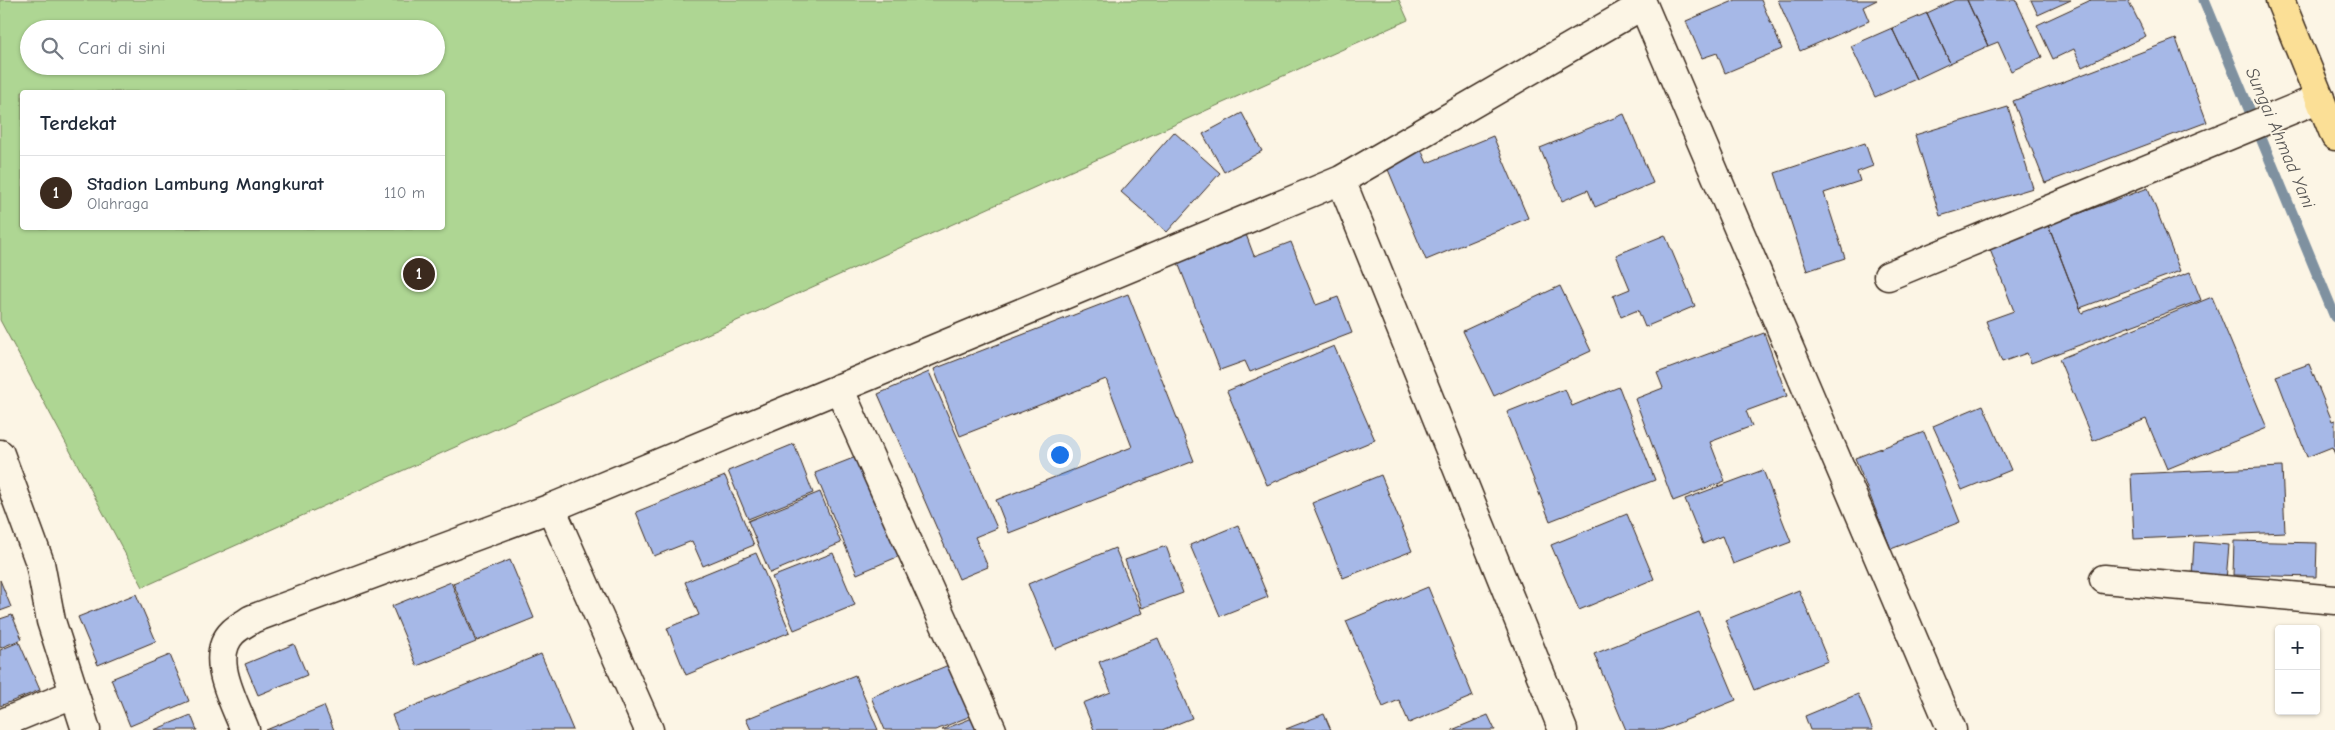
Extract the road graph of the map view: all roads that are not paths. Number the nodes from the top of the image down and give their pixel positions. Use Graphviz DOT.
graph roads {
  1 [pos="2280,0"];
  2 [pos="1642,2"];
  3 [pos="2320,98"];
  4 [pos="2335,136"];
  5 [pos="1341,180"];
  6 [pos="1888,276"];
  7 [pos="839,388"];
  8 [pos="0,454"];
  9 [pos="10,508"];
  10 [pos="551,508"];
  11 [pos="2104,579"];
  12 [pos="2335,600"];
  13 [pos="73,694"];
  14 [pos="0,724"];
  15 [pos="86,730"];
  16 [pos="245,730"];
  17 [pos="648,730"];
  18 [pos="992,730"];
  19 [pos="1564,730"];
  20 [pos="1952,730"];
  1 -- 3 [label="highway"];
  2 -- 5 [label="street"];
  2 -- 20 [label="street"];
  3 -- 4 [label="highway"];
  3 -- 6 [label="street"];
  5 -- 7 [label="street"];
  5 -- 19 [label="street"];
  7 -- 10 [label="street"];
  7 -- 18 [label="street"];
  8 -- 9 [label="street"];
  9 -- 13 [label="street"];
  10 -- 16 [label="street"];
  10 -- 17 [label="street"];
  11 -- 12 [label="street"];
  13 -- 14 [label="street"];
  13 -- 15 [label="street"];
}
